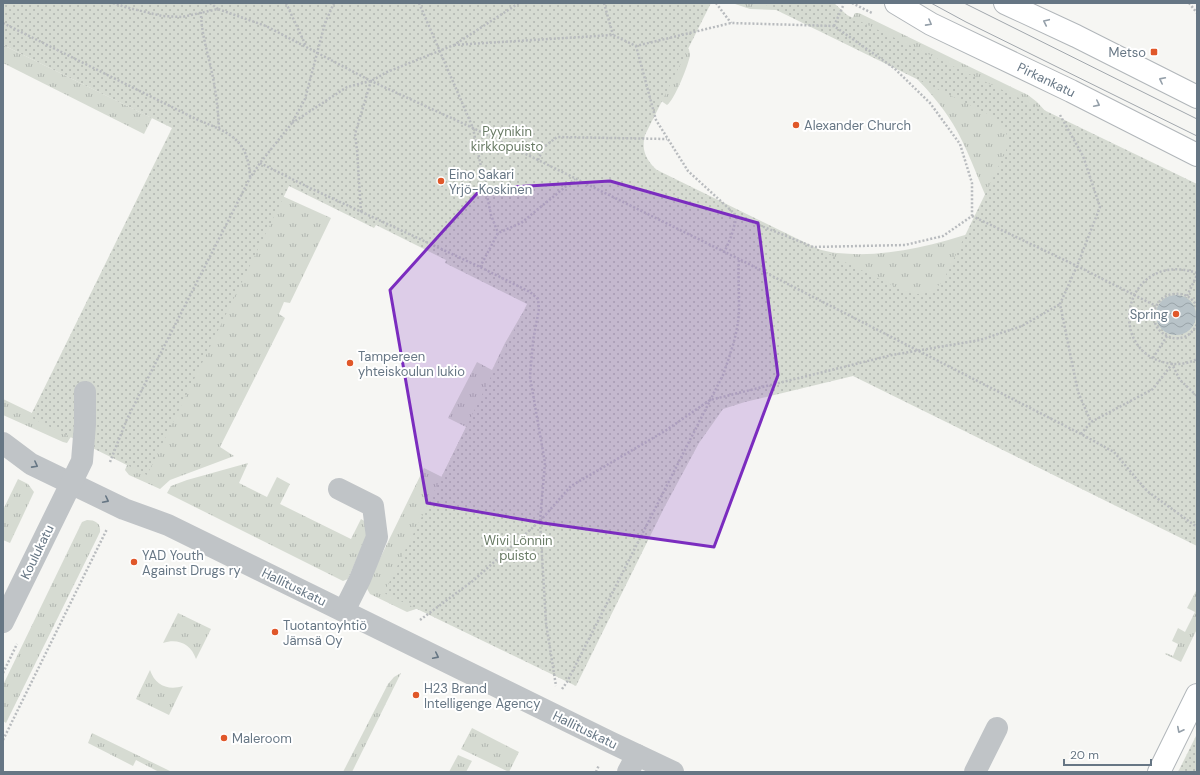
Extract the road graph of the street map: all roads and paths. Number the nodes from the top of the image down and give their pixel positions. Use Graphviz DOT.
graph roads {
  1 [pos="113,3"];
  2 [pos="210,3"];
  3 [pos="286,3"];
  4 [pos="334,3"];
  5 [pos="419,3"];
  6 [pos="520,3"];
  7 [pos="604,3"];
  8 [pos="716,3"];
  9 [pos="896,3"];
  10 [pos="1005,3"];
  11 [pos="1189,3"];
  12 [pos="843,6"];
  13 [pos="218,9"];
  14 [pos="201,12"];
  15 [pos="1197,13"];
  16 [pos="3,23"];
  17 [pos="732,23"];
  18 [pos="834,26"];
  19 [pos="613,35"];
  20 [pos="454,45"];
  21 [pos="636,46"];
  22 [pos="307,47"];
  23 [pos="316,52"];
  24 [pos="439,52"];
  25 [pos="371,80"];
  26 [pos="1197,97"];
  27 [pos="1057,111"];
  28 [pos="292,123"];
  29 [pos="219,128"];
  30 [pos="473,128"];
  31 [pos="668,139"];
  32 [pos="1197,154"];
  33 [pos="538,160"];
  34 [pos="260,163"];
  35 [pos="250,178"];
  36 [pos="575,179"];
  37 [pos="361,212"];
  38 [pos="737,216"];
  39 [pos="972,216"];
  40 [pos="498,233"];
  41 [pos="724,252"];
  42 [pos="739,259"];
  43 [pos="1077,266"];
  44 [pos="480,267"];
  45 [pos="1197,274"];
  46 [pos="1134,294"];
  47 [pos="1186,296"];
  48 [pos="1060,304"];
  49 [pos="1156,306"];
  50 [pos="1197,307"];
  51 [pos="1197,326"];
  52 [pos="1167,336"];
  53 [pos="916,350"];
  54 [pos="1153,358"];
  55 [pos="1197,360"];
  56 [pos="1172,364"];
  57 [pos="85,392"];
  58 [pos="1197,396"];
  59 [pos="710,400"];
  60 [pos="1091,422"];
  61 [pos="1081,434"];
  62 [pos="3,443"];
  63 [pos="108,466"];
  64 [pos="71,483"];
  65 [pos="339,489"];
  66 [pos="540,522"];
  67 [pos="1197,526"];
  68 [pos="107,528"];
  69 [pos="344,611"];
  70 [pos="3,622"];
  71 [pos="401,639"];
  72 [pos="558,694"];
  73 [pos="1197,695"];
  74 [pos="561,718"];
  75 [pos="997,728"];
  76 [pos="3,740"];
  77 [pos="633,763"];
  78 [pos="673,772"];
  79 [pos="975,772"];
  80 [pos="1158,772"];
  1 -- 14 [label="path"];
  2 -- 13 [label="path"];
  3 -- 22 [label="path"];
  4 -- 23 [label="path"];
  5 -- 24 [label="path"];
  6 -- 20 [label="path"];
  7 -- 19 [label="path"];
  8 -- 17 [label="path"];
  9 -- 32 [label="main road, Pirkankatu, one-way"];
  26 -- 10 [label="main road, one-way"];
  11 -- 15 [label="path"];
  12 -- 18 [label="path"];
  13 -- 14 [label="path"];
  13 -- 22 [label="path"];
  14 -- 29 [label="path"];
  16 -- 29 [label="path"];
  17 -- 18 [label="path"];
  17 -- 21 [label="path"];
  18 -- 39 [label="path"];
  19 -- 20 [label="path"];
  19 -- 21 [label="path"];
  20 -- 24 [label="path"];
  21 -- 31 [label="path"];
  22 -- 23 [label="path"];
  23 -- 25 [label="path"];
  23 -- 28 [label="path"];
  24 -- 25 [label="path"];
  24 -- 30 [label="path"];
  25 -- 28 [label="path"];
  25 -- 30 [label="path"];
  25 -- 37 [label="path"];
  27 -- 43 [label="path"];
  28 -- 34 [label="path"];
  29 -- 35 [label="path"];
  30 -- 33 [label="path"];
  30 -- 40 [label="path"];
  31 -- 33 [label="path"];
  31 -- 38 [label="path"];
  33 -- 36 [label="path"];
  34 -- 35 [label="path"];
  34 -- 37 [label="path"];
  35 -- 63 [label="path"];
  36 -- 40 [label="path"];
  36 -- 41 [label="path"];
  37 -- 44 [label="path"];
  38 -- 39 [label="path"];
  38 -- 41 [label="path"];
  39 -- 43 [label="path"];
  40 -- 44 [label="path"];
  41 -- 42 [label="path"];
  42 -- 53 [label="path"];
  42 -- 59 [label="path"];
  43 -- 46 [label="path"];
  43 -- 48 [label="path"];
  44 -- 66 [label="path"];
  45 -- 46 [label="path"];
  45 -- 47 [label="path"];
  46 -- 49 [label="path"];
  46 -- 54 [label="path"];
  47 -- 49 [label="path"];
  47 -- 50 [label="path"];
  48 -- 53 [label="path"];
  48 -- 60 [label="path"];
  49 -- 52 [label="path"];
  51 -- 52 [label="path"];
  52 -- 54 [label="path"];
  53 -- 59 [label="path"];
  53 -- 61 [label="path"];
  54 -- 56 [label="path"];
  55 -- 56 [label="path"];
  56 -- 58 [label="path"];
  56 -- 60 [label="path"];
  57 -- 64 [label="street, Koulukatu"];
  59 -- 66 [label="path"];
  59 -- 72 [label="path"];
  60 -- 61 [label="path"];
  61 -- 67 [label="path"];
  62 -- 64 [label="street, Hallituskatu, one-way"];
  64 -- 69 [label="street, Hallituskatu, one-way"];
  64 -- 70 [label="street, Koulukatu"];
  65 -- 69 [label="street"];
  66 -- 71 [label="path"];
  66 -- 72 [label="path"];
  68 -- 76 [label="path"];
  69 -- 71 [label="street, Hallituskatu"];
  71 -- 74 [label="street, Hallituskatu, one-way"];
  72 -- 74 [label="path"];
  73 -- 80 [label="main road, one-way"];
  74 -- 77 [label="street, Hallituskatu"];
  75 -- 79 [label="street"];
  77 -- 78 [label="street, Hallituskatu"];
}
